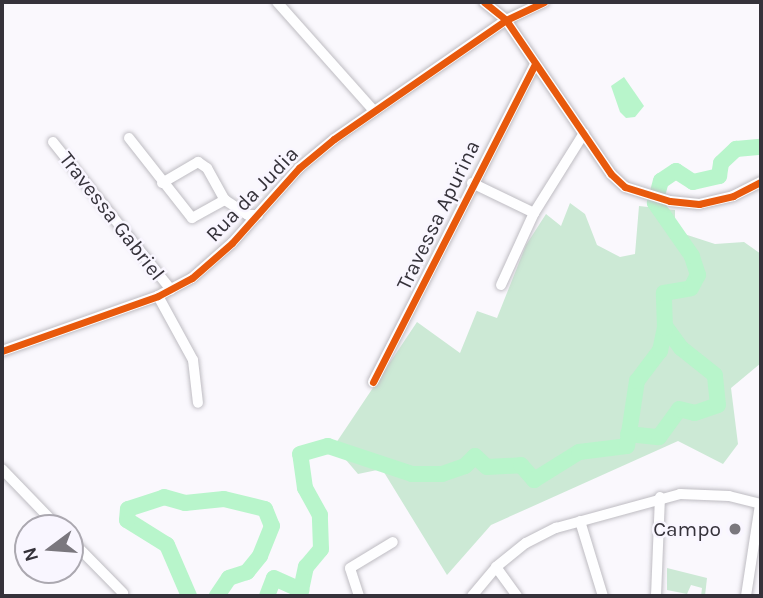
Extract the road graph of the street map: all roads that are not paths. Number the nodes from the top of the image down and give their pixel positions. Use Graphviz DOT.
graph roads {
  1 [pos="277,2"];
  2 [pos="484,2"];
  3 [pos="544,2"];
  4 [pos="506,20"];
  5 [pos="536,64"];
  6 [pos="374,111"];
  7 [pos="584,133"];
  8 [pos="130,138"];
  9 [pos="53,142"];
  10 [pos="761,182"];
  11 [pos="162,183"];
  12 [pos="472,183"];
  13 [pos="225,200"];
  14 [pos="534,213"];
  15 [pos="258,215"];
  16 [pos="500,285"];
  17 [pos="171,290"];
  18 [pos="158,296"];
  19 [pos="2,351"];
  20 [pos="373,382"];
  21 [pos="198,403"];
  22 [pos="2,470"];
  23 [pos="660,497"];
  24 [pos="761,504"];
  25 [pos="45,514"];
  26 [pos="580,521"];
  27 [pos="393,542"];
  28 [pos="84,553"];
  29 [pos="496,567"];
  30 [pos="123,593"];
  31 [pos="359,596"];
  32 [pos="472,596"];
  33 [pos="517,596"];
  34 [pos="603,596"];
  35 [pos="656,596"];
  36 [pos="746,596"];
  1 -- 6 [label="street"];
  2 -- 4 [label="street"];
  3 -- 4 [label="street, Rua da Judia"];
  4 -- 5 [label="street"];
  4 -- 6 [label="street, Rua da Judia"];
  5 -- 7 [label="street"];
  5 -- 12 [label="street, Travessa Apurina"];
  6 -- 15 [label="street, Rua da Judia"];
  7 -- 10 [label="street"];
  7 -- 14 [label="street"];
  8 -- 11 [label="street"];
  9 -- 17 [label="street, Travessa Gabriel"];
  11 -- 13 [label="street"];
  11 -- 13 [label="street"];
  12 -- 14 [label="street"];
  12 -- 20 [label="street, Travessa Apurina"];
  13 -- 15 [label="street"];
  14 -- 16 [label="street"];
  15 -- 17 [label="street, Rua da Judia"];
  17 -- 18 [label="street, Rua da Judia"];
  18 -- 19 [label="street, Rua da Judia"];
  18 -- 21 [label="street"];
  22 -- 25 [label="street"];
  23 -- 24 [label="street"];
  23 -- 26 [label="street"];
  23 -- 35 [label="street"];
  24 -- 36 [label="street"];
  26 -- 29 [label="street"];
  26 -- 34 [label="street"];
  27 -- 31 [label="street"];
  28 -- 30 [label="street"];
  29 -- 32 [label="street"];
  29 -- 33 [label="street"];
}
